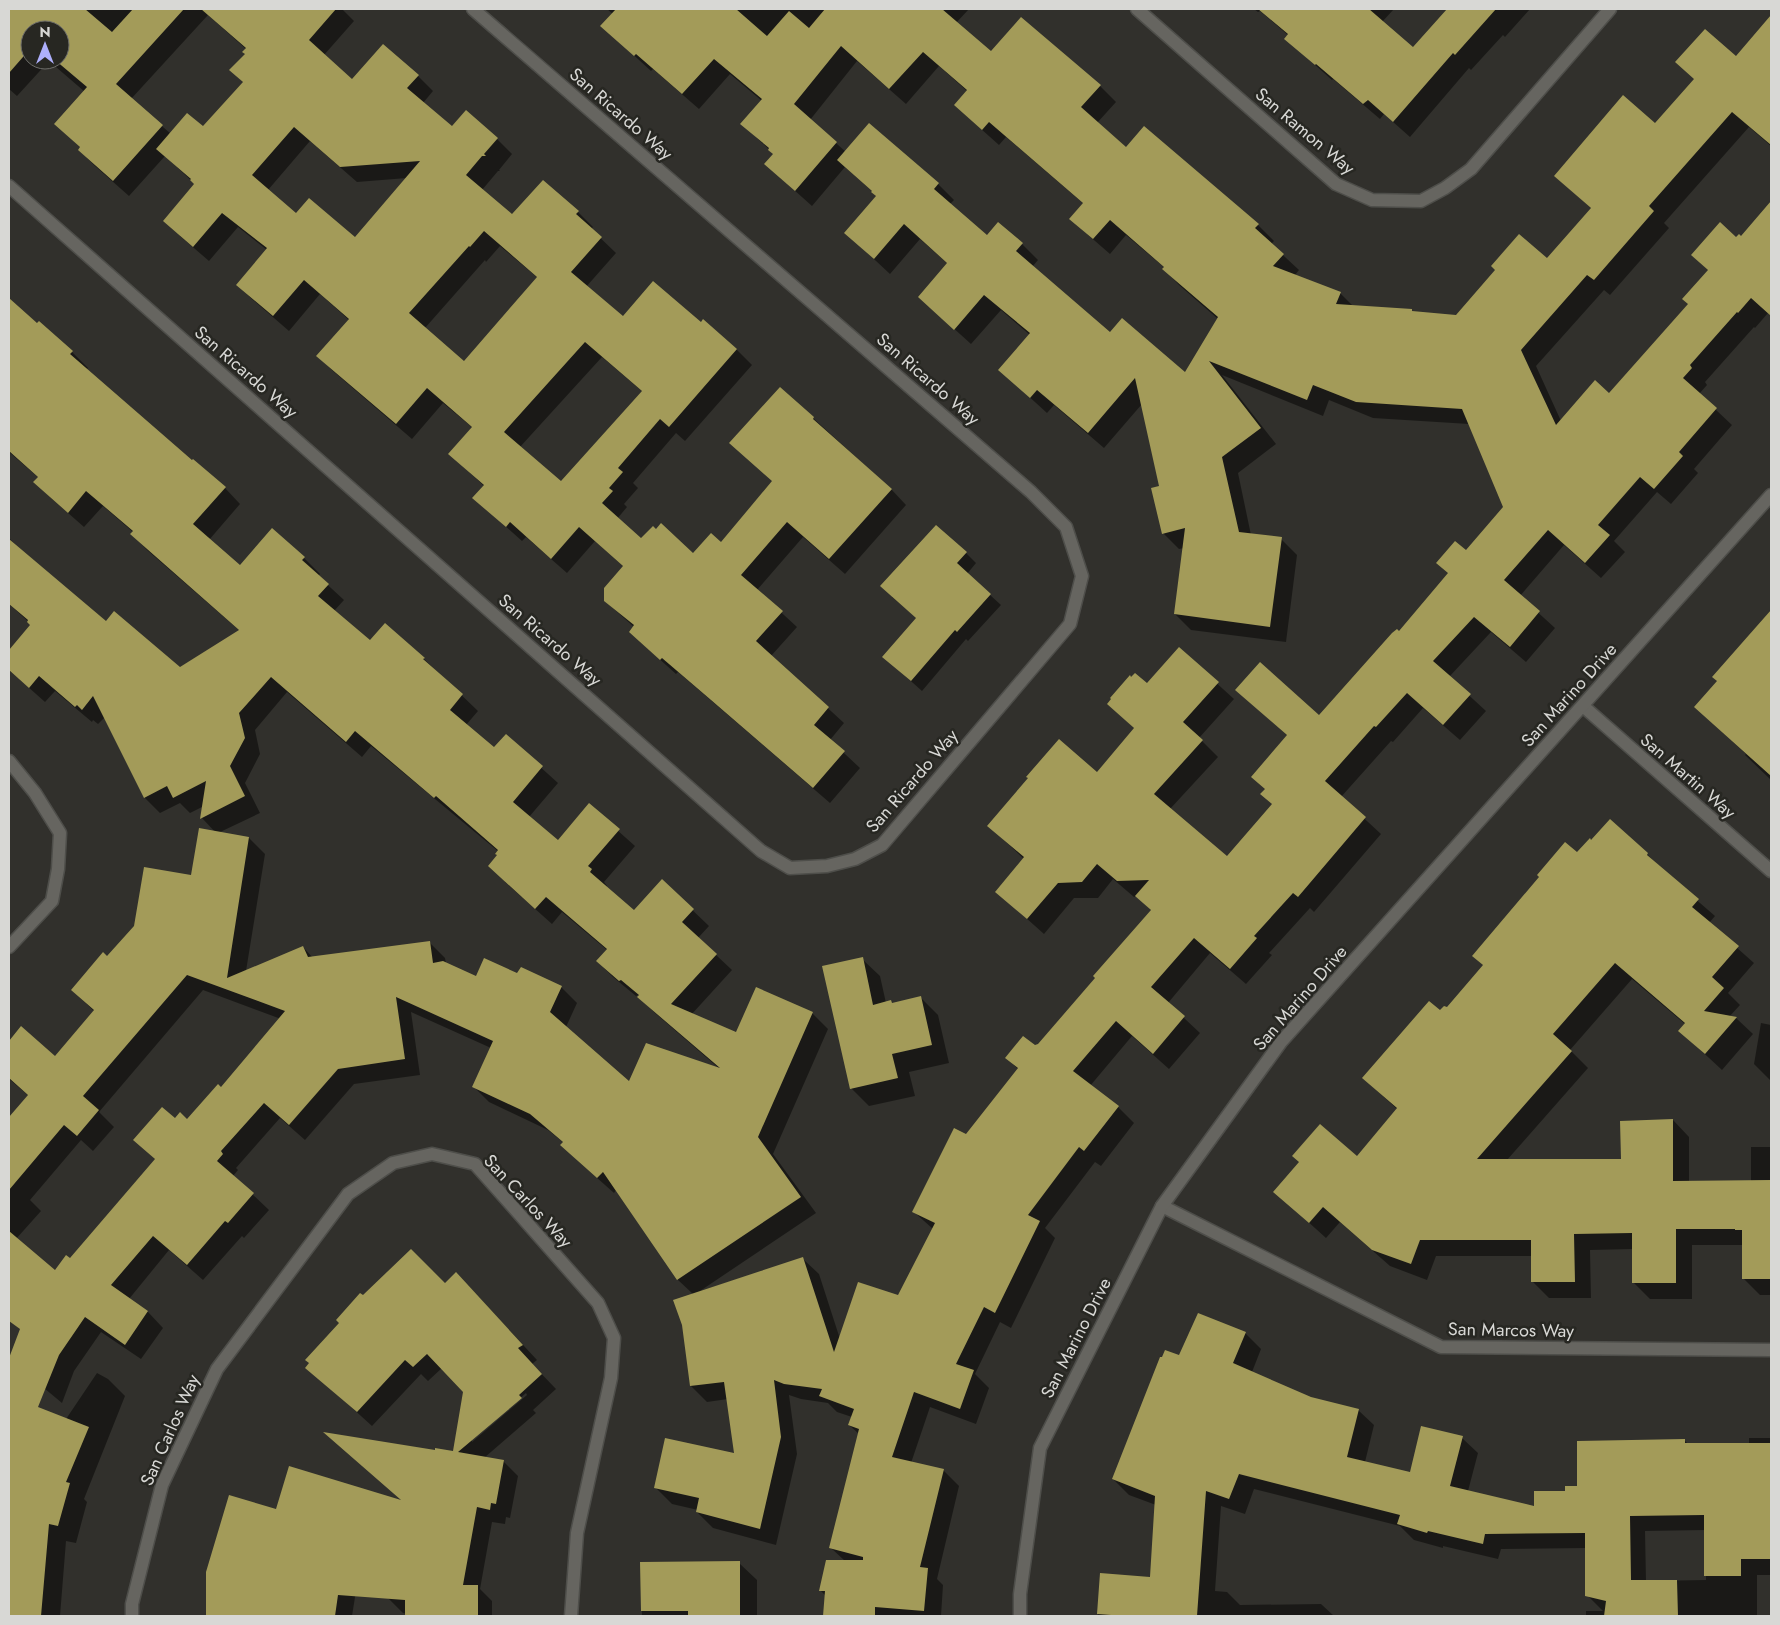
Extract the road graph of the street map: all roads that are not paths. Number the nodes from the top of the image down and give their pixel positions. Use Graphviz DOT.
graph roads {
  1 [pos="473,9"];
  2 [pos="1137,9"];
  3 [pos="1610,9"];
  4 [pos="9,186"];
  5 [pos="1771,495"];
  6 [pos="1583,706"];
  7 [pos="9,761"];
  8 [pos="1771,871"];
  9 [pos="9,947"];
  10 [pos="1162,1206"];
  11 [pos="1771,1350"];
  12 [pos="132,1616"];
  13 [pos="571,1616"];
  14 [pos="1020,1616"];
  1 -- 4 [label="street, San Ricardo Way"];
  2 -- 3 [label="street, San Ramon Way"];
  5 -- 6 [label="street, San Marino Drive"];
  6 -- 8 [label="street, San Martin Way"];
  6 -- 10 [label="street, San Marino Drive"];
  7 -- 9 [label="street"];
  10 -- 11 [label="street, San Marcos Way"];
  10 -- 14 [label="street, San Marino Drive"];
  12 -- 13 [label="street, San Carlos Way"];
}
